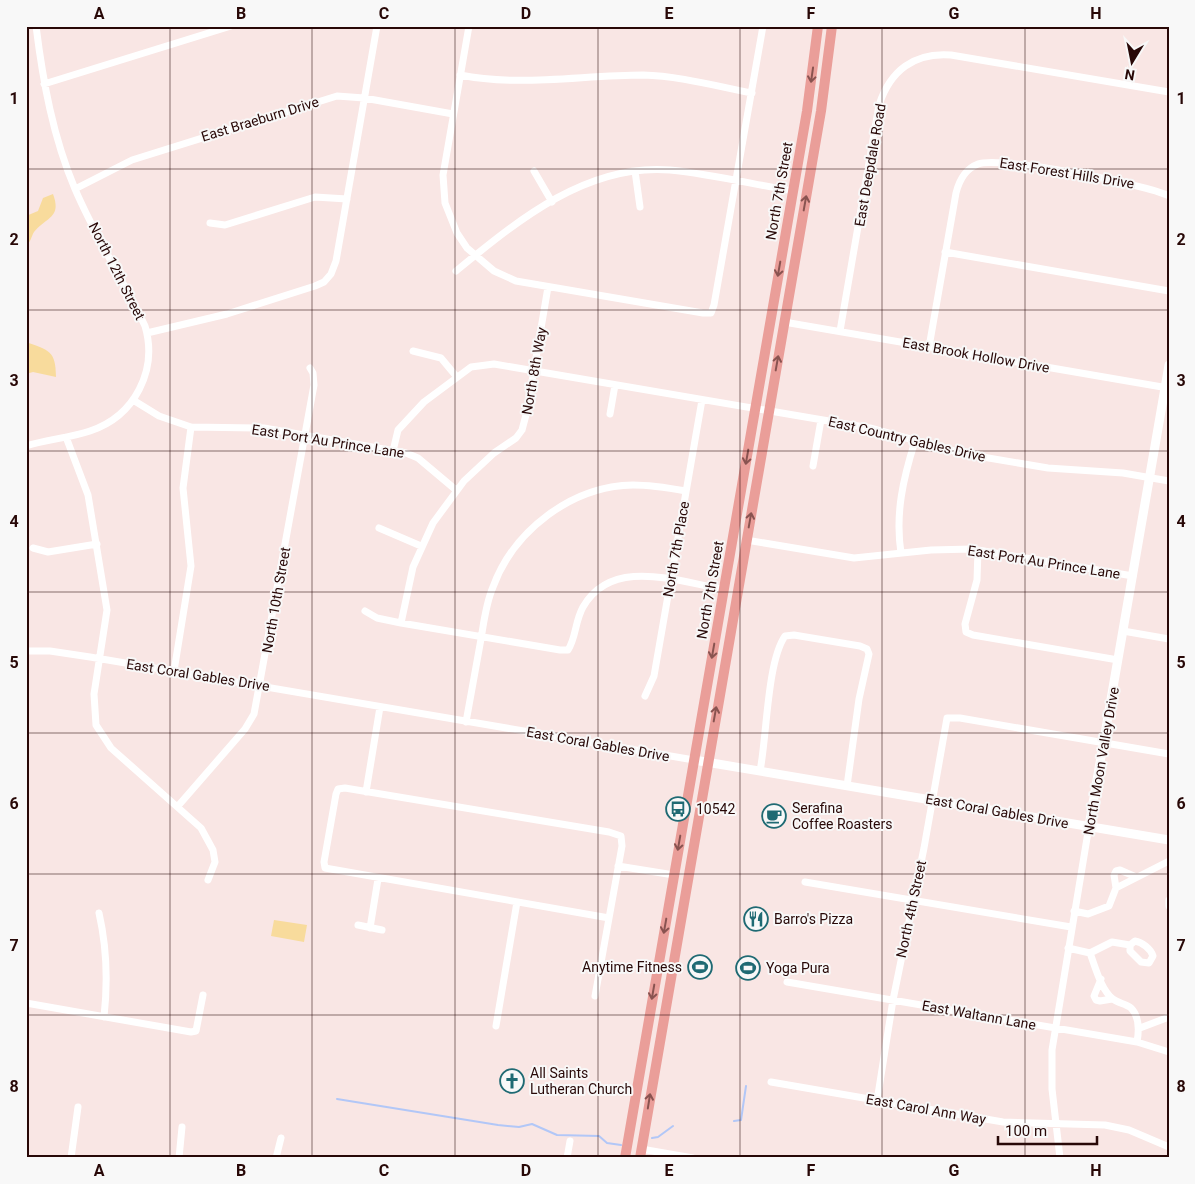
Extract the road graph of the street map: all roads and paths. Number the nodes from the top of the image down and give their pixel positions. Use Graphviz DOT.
graph roads {
  1 [pos="36,26"];
  2 [pos="231,26"];
  3 [pos="377,26"];
  4 [pos="469,26"];
  5 [pos="763,26"];
  6 [pos="818,26"];
  7 [pos="832,26"];
  8 [pos="460,75"];
  9 [pos="44,84"];
  10 [pos="1169,92"];
  11 [pos="752,93"];
  12 [pos="364,98"];
  13 [pos="453,114"];
  14 [pos="534,171"];
  15 [pos="636,171"];
  16 [pos="735,181"];
  17 [pos="76,190"];
  18 [pos="793,192"];
  19 [pos="1169,196"];
  20 [pos="347,199"];
  21 [pos="552,202"];
  22 [pos="640,208"];
  23 [pos="210,223"];
  24 [pos="946,252"];
  25 [pos="475,256"];
  26 [pos="456,271"];
  27 [pos="548,286"];
  28 [pos="1169,290"];
  29 [pos="784,322"];
  30 [pos="840,332"];
  31 [pos="147,333"];
  32 [pos="929,347"];
  33 [pos="413,351"];
  34 [pos="1169,365"];
  35 [pos="310,368"];
  36 [pos="534,371"];
  37 [pos="456,376"];
  38 [pos="616,385"];
  39 [pos="1167,388"];
  40 [pos="133,400"];
  41 [pos="702,400"];
  42 [pos="756,408"];
  43 [pos="768,411"];
  44 [pos="610,414"];
  45 [pos="822,420"];
  46 [pos="191,427"];
  47 [pos="305,436"];
  48 [pos="66,437"];
  49 [pos="915,441"];
  50 [pos="26,446"];
  51 [pos="394,451"];
  52 [pos="813,466"];
  53 [pos="1149,478"];
  54 [pos="1169,481"];
  55 [pos="456,490"];
  56 [pos="686,491"];
  57 [pos="379,528"];
  58 [pos="746,540"];
  59 [pos="97,544"];
  60 [pos="421,546"];
  61 [pos="33,548"];
  62 [pos="978,550"];
  63 [pos="900,553"];
  64 [pos="1133,576"];
  65 [pos="671,579"];
  66 [pos="723,589"];
  67 [pos="366,611"];
  68 [pos="401,623"];
  69 [pos="1123,631"];
  70 [pos="482,637"];
  71 [pos="1169,639"];
  72 [pos="26,652"];
  73 [pos="100,659"];
  74 [pos="1118,660"];
  75 [pos="174,671"];
  76 [pos="260,685"];
  77 [pos="644,696"];
  78 [pos="380,707"];
  79 [pos="466,722"];
  80 [pos="1103,743"];
  81 [pos="1169,754"];
  82 [pos="694,760"];
  83 [pos="707,762"];
  84 [pos="760,770"];
  85 [pos="847,786"];
  86 [pos="366,792"];
  87 [pos="933,800"];
  88 [pos="178,806"];
  89 [pos="1089,826"];
  90 [pos="1169,840"];
  91 [pos="1169,861"];
  92 [pos="618,866"];
  93 [pos="674,875"];
  94 [pos="1136,877"];
  95 [pos="378,878"];
  96 [pos="208,880"];
  97 [pos="805,882"];
  98 [pos="1116,888"];
  99 [pos="913,900"];
  100 [pos="1169,900"];
  101 [pos="517,902"];
  102 [pos="1169,906"];
  103 [pos="1074,911"];
  104 [pos="99,913"];
  105 [pos="609,918"];
  106 [pos="358,925"];
  107 [pos="1072,927"];
  108 [pos="370,928"];
  109 [pos="382,930"];
  110 [pos="1130,945"];
  111 [pos="1068,948"];
  112 [pos="1090,953"];
  113 [pos="1101,980"];
  114 [pos="787,982"];
  115 [pos="203,995"];
  116 [pos="595,996"];
  117 [pos="1112,999"];
  118 [pos="892,1000"];
  119 [pos="26,1003"];
  120 [pos="104,1017"];
  121 [pos="1169,1017"];
  122 [pos="496,1026"];
  123 [pos="1054,1028"];
  124 [pos="1140,1028"];
  125 [pos="1137,1042"];
  126 [pos="1169,1052"];
  127 [pos="771,1082"];
  128 [pos="878,1100"];
  129 [pos="78,1107"];
  130 [pos="1056,1124"];
  131 [pos="645,1126"];
  132 [pos="182,1127"];
  133 [pos="280,1138"];
  134 [pos="628,1138"];
  135 [pos="570,1141"];
  136 [pos="1169,1147"];
  137 [pos="639,1155"];
  138 [pos="70,1158"];
  139 [pos="179,1158"];
  140 [pos="276,1158"];
  141 [pos="567,1158"];
  142 [pos="625,1158"];
  143 [pos="693,1158"];
  144 [pos="1060,1158"];
  1 -- 9 [label="street, North 12th Street"];
  2 -- 9 [label="street"];
  3 -- 12 [label="street"];
  4 -- 8 [label="street"];
  5 -- 11 [label="street"];
  6 -- 18 [label="main road, North 7th Street, one-way"];
  29 -- 7 [label="main road, North 7th Street, one-way"];
  8 -- 11 [label="street"];
  8 -- 13 [label="street"];
  9 -- 17 [label="street, North 12th Street"];
  10 -- 30 [label="street, East Deepdale Road"];
  11 -- 16 [label="street"];
  12 -- 13 [label="street, East Braeburn Drive"];
  12 -- 17 [label="street, East Braeburn Drive"];
  12 -- 20 [label="street"];
  13 -- 25 [label="street"];
  14 -- 21 [label="street"];
  15 -- 16 [label="street"];
  15 -- 21 [label="street"];
  15 -- 22 [label="street"];
  16 -- 18 [label="street"];
  16 -- 27 [label="street"];
  17 -- 31 [label="street, North 12th Street"];
  18 -- 42 [label="main road, North 7th Street, one-way"];
  19 -- 24 [label="street, East Forest Hills Drive"];
  20 -- 23 [label="street"];
  20 -- 31 [label="street"];
  21 -- 25 [label="street"];
  24 -- 28 [label="street"];
  24 -- 32 [label="street, East Forest Hills Drive"];
  25 -- 26 [label="street"];
  25 -- 27 [label="street"];
  27 -- 36 [label="street, North 8th Way"];
  29 -- 30 [label="street, East Brook Hollow Drive"];
  43 -- 29 [label="main road, North 7th Street, one-way"];
  30 -- 32 [label="street, East Brook Hollow Drive"];
  31 -- 40 [label="street, North 12th Street"];
  32 -- 39 [label="street, East Brook Hollow Drive"];
  33 -- 37 [label="street"];
  34 -- 39 [label="street, North Moon Valley Drive"];
  35 -- 47 [label="street, North 10th Street"];
  36 -- 37 [label="street, East Country Gables Drive"];
  36 -- 38 [label="street, East Country Gables Drive"];
  36 -- 55 [label="street, North 8th Way"];
  37 -- 51 [label="street, East Country Gables Drive"];
  38 -- 41 [label="street, East Country Gables Drive"];
  38 -- 44 [label="street"];
  39 -- 53 [label="street, North Moon Valley Drive"];
  40 -- 46 [label="street, East Port Au Prince Lane"];
  40 -- 48 [label="street, North 12th Street"];
  41 -- 42 [label="street, East Country Gables Drive"];
  41 -- 56 [label="street, North 7th Place"];
  42 -- 43 [label="street, East Country Gables Drive"];
  42 -- 66 [label="main road, North 7th Street, one-way"];
  43 -- 45 [label="street, East Country Gables Drive"];
  58 -- 43 [label="main road, North 7th Street, one-way"];
  45 -- 49 [label="street, East Country Gables Drive"];
  45 -- 52 [label="street"];
  46 -- 47 [label="street, East Port Au Prince Lane"];
  46 -- 75 [label="street"];
  47 -- 51 [label="street, East Port Au Prince Lane"];
  47 -- 76 [label="street, North 10th Street"];
  48 -- 50 [label="street, North 12th Street"];
  48 -- 59 [label="street"];
  49 -- 53 [label="street, East Country Gables Drive"];
  49 -- 63 [label="street"];
  51 -- 55 [label="street, East Port Au Prince Lane"];
  53 -- 54 [label="street, East Country Gables Drive"];
  53 -- 64 [label="street, North Moon Valley Drive"];
  55 -- 60 [label="street, North 8th Way"];
  56 -- 65 [label="street, North 7th Place"];
  56 -- 70 [label="street"];
  57 -- 60 [label="street"];
  58 -- 63 [label="street, East Port Au Prince Lane"];
  83 -- 58 [label="main road, North 7th Street, one-way"];
  59 -- 61 [label="street"];
  59 -- 73 [label="street"];
  60 -- 68 [label="street, North 8th Way"];
  62 -- 63 [label="street, East Port Au Prince Lane"];
  62 -- 64 [label="street, East Port Au Prince Lane"];
  62 -- 74 [label="street"];
  64 -- 69 [label="street, North Moon Valley Drive"];
  65 -- 66 [label="street"];
  65 -- 70 [label="street"];
  65 -- 77 [label="street, North 7th Place"];
  66 -- 82 [label="main road, North 7th Street, one-way"];
  67 -- 68 [label="street"];
  68 -- 70 [label="street"];
  69 -- 71 [label="street"];
  69 -- 74 [label="street, North Moon Valley Drive"];
  70 -- 79 [label="street"];
  72 -- 73 [label="street, East Coral Gables Drive"];
  73 -- 75 [label="street, East Coral Gables Drive"];
  73 -- 88 [label="street"];
  74 -- 80 [label="street, North Moon Valley Drive"];
  75 -- 76 [label="street, East Coral Gables Drive"];
  76 -- 78 [label="street, East Coral Gables Drive"];
  76 -- 88 [label="street, North 10th Street"];
  78 -- 79 [label="street, East Coral Gables Drive"];
  78 -- 86 [label="street"];
  79 -- 82 [label="street, East Coral Gables Drive"];
  80 -- 81 [label="street"];
  80 -- 87 [label="street, North 4th Street"];
  80 -- 89 [label="street, North Moon Valley Drive"];
  82 -- 83 [label="street, East Coral Gables Drive"];
  82 -- 93 [label="main road, North 7th Street, one-way"];
  83 -- 84 [label="street, East Coral Gables Drive"];
  131 -- 83 [label="main road, North 7th Street, one-way"];
  84 -- 85 [label="street, East Coral Gables Drive"];
  84 -- 85 [label="street"];
  85 -- 87 [label="street, East Coral Gables Drive"];
  86 -- 92 [label="street"];
  86 -- 95 [label="street"];
  87 -- 89 [label="street, East Coral Gables Drive"];
  87 -- 99 [label="street, North 4th Street"];
  88 -- 96 [label="street"];
  89 -- 90 [label="street, East Coral Gables Drive"];
  89 -- 103 [label="street, North Moon Valley Drive"];
  91 -- 94 [label="street"];
  92 -- 93 [label="street"];
  92 -- 105 [label="street"];
  93 -- 134 [label="main road, North 7th Street, one-way"];
  94 -- 98 [label="street"];
  94 -- 98 [label="street"];
  95 -- 101 [label="street"];
  95 -- 108 [label="street"];
  97 -- 99 [label="street"];
  98 -- 103 [label="street"];
  99 -- 107 [label="street"];
  99 -- 118 [label="street, North 4th Street"];
  100 -- 102 [label="street"];
  101 -- 105 [label="street"];
  101 -- 122 [label="street"];
  103 -- 107 [label="street, North Moon Valley Drive"];
  104 -- 120 [label="street"];
  105 -- 116 [label="street"];
  106 -- 108 [label="street"];
  107 -- 111 [label="street, North Moon Valley Drive"];
  108 -- 109 [label="street"];
  110 -- 112 [label="street"];
  111 -- 112 [label="street"];
  111 -- 123 [label="street, North Moon Valley Drive"];
  112 -- 113 [label="street"];
  113 -- 117 [label="street"];
  113 -- 117 [label="street"];
  114 -- 118 [label="street, East Waltann Lane"];
  115 -- 120 [label="street"];
  117 -- 124 [label="street"];
  118 -- 123 [label="street, East Waltann Lane"];
  118 -- 128 [label="street, North 4th Street"];
  119 -- 120 [label="street"];
  121 -- 124 [label="street"];
  123 -- 125 [label="street, East Waltann Lane"];
  123 -- 130 [label="street, North Moon Valley Drive"];
  124 -- 125 [label="street"];
  125 -- 126 [label="street, East Waltann Lane"];
  127 -- 128 [label="street, East Carol Ann Way"];
  128 -- 130 [label="street, East Carol Ann Way"];
  129 -- 138 [label="street"];
  130 -- 136 [label="street, East Carol Ann Way"];
  130 -- 144 [label="street, North Moon Valley Drive"];
  131 -- 134 [label="main road"];
  131 -- 137 [label="main road, North 7th Street"];
  132 -- 139 [label="street"];
  133 -- 140 [label="street"];
  134 -- 137 [label="main road"];
  134 -- 142 [label="main road, North 7th Street"];
  135 -- 141 [label="street"];
  137 -- 143 [label="street"];
}
